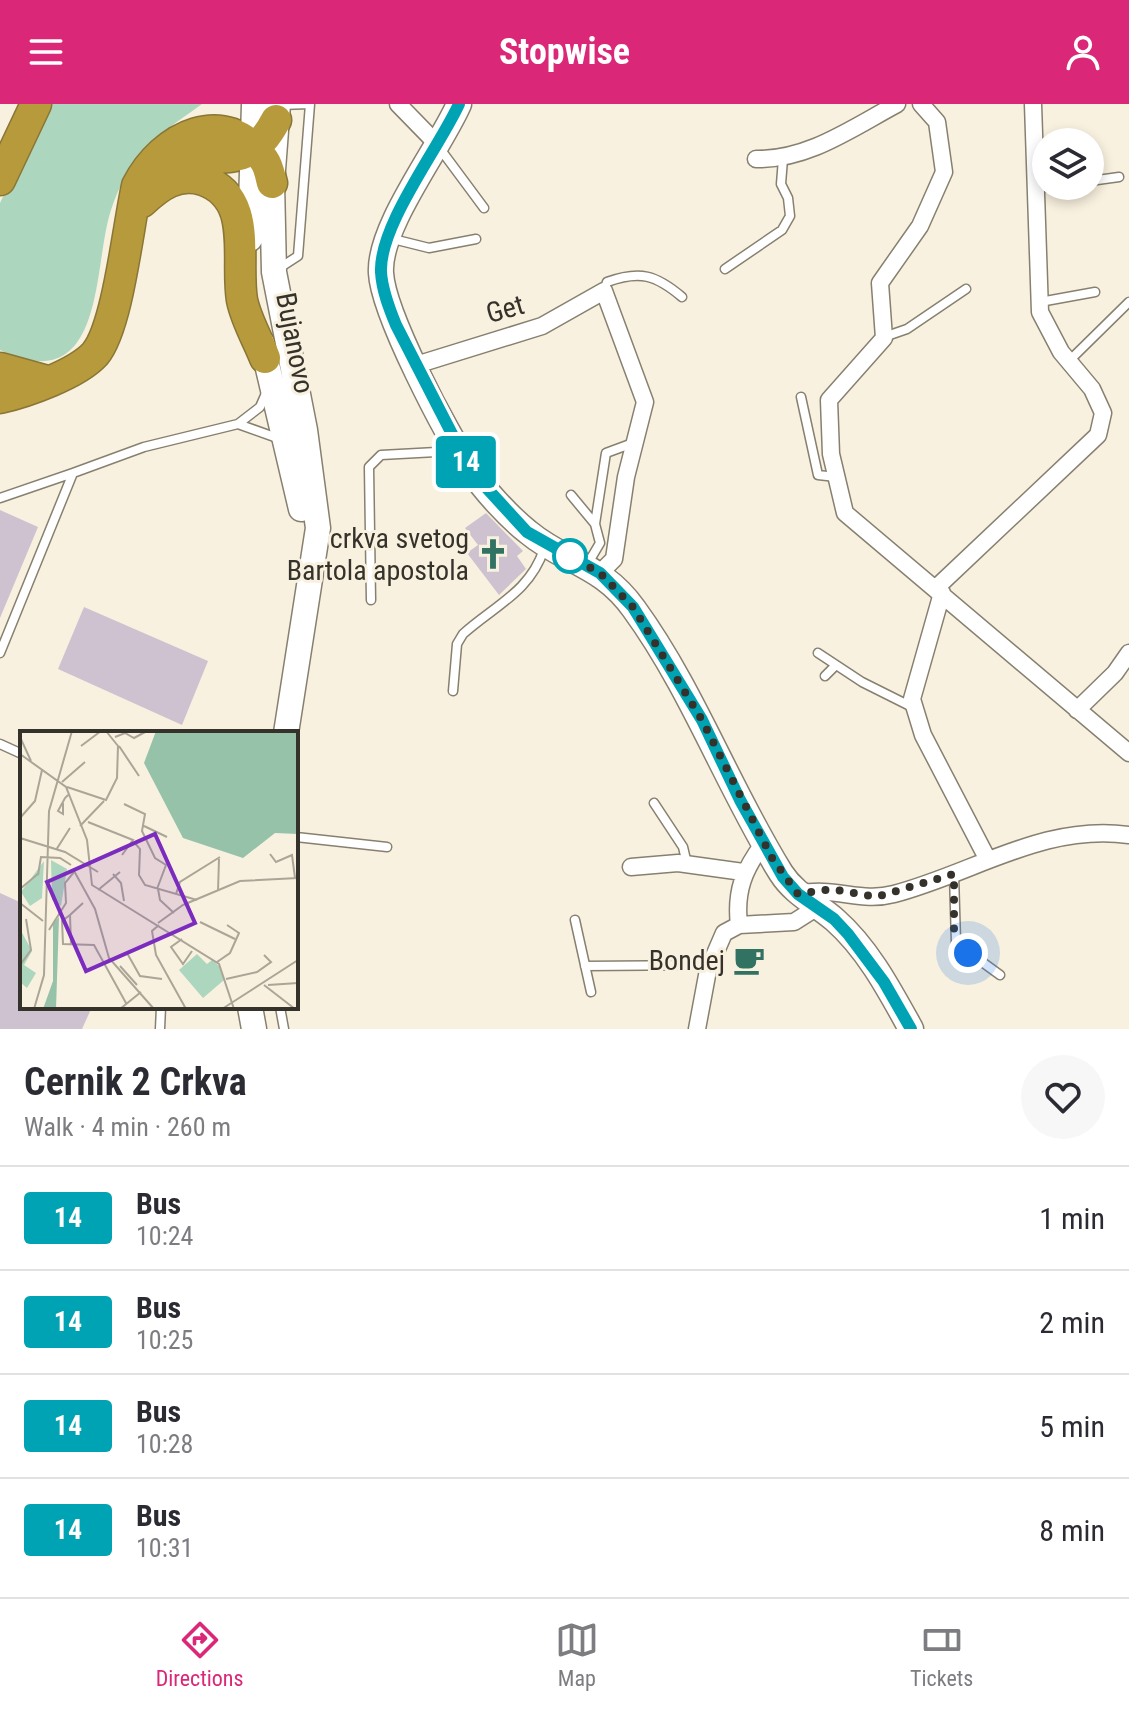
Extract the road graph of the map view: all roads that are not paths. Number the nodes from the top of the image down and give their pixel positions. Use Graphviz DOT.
graph roads {
  1 [pos="19,104"];
  2 [pos="36,104"];
  3 [pos="219,104"];
  4 [pos="398,104"];
  5 [pos="459,104"];
  6 [pos="897,104"];
  7 [pos="921,104"];
  8 [pos="1033,104"];
  9 [pos="272,108"];
  10 [pos="1036,128"];
  11 [pos="188,133"];
  12 [pos="0,145"];
  13 [pos="438,145"];
  14 [pos="255,149"];
  15 [pos="756,159"];
  16 [pos="783,159"];
  17 [pos="1119,177"];
  18 [pos="1104,179"];
  19 [pos="0,180"];
  20 [pos="272,183"];
  21 [pos="1043,200"];
  22 [pos="142,202"];
  23 [pos="484,208"];
  24 [pos="388,238"];
  25 [pos="476,239"];
  26 [pos="123,250"];
  27 [pos="725,269"];
  28 [pos="274,272"];
  29 [pos="966,289"];
  30 [pos="604,291"];
  31 [pos="1095,292"];
  32 [pos="682,297"];
  33 [pos="1039,302"];
  34 [pos="1129,302"];
  35 [pos="884,338"];
  36 [pos="1069,361"];
  37 [pos="416,365"];
  38 [pos="266,366"];
  39 [pos="0,368"];
  40 [pos="47,381"];
  41 [pos="801,397"];
  42 [pos="0,398"];
  43 [pos="238,424"];
  44 [pos="634,443"];
  45 [pos="459,450"];
  46 [pos="290,461"];
  47 [pos="73,473"];
  48 [pos="836,477"];
  49 [pos="571,495"];
  50 [pos="0,498"];
  51 [pos="595,524"];
  52 [pos="545,544"];
  53 [pos="594,569"];
  54 [pos="309,591"];
  55 [pos="939,591"];
  56 [pos="371,600"];
  57 [pos="0,653"];
  58 [pos="818,653"];
  59 [pos="1129,653"];
  60 [pos="836,665"];
  61 [pos="825,676"];
  62 [pos="453,691"];
  63 [pos="916,709"];
  64 [pos="1077,710"];
  65 [pos="286,731"];
  66 [pos="0,744"];
  67 [pos="20,753"];
  68 [pos="1129,753"];
  69 [pos="654,803"];
  70 [pos="1129,835"];
  71 [pos="298,837"];
  72 [pos="764,843"];
  73 [pos="387,847"];
  74 [pos="988,860"];
  75 [pos="687,864"];
  76 [pos="631,867"];
  77 [pos="743,872"];
  78 [pos="954,874"];
  79 [pos="807,901"];
  80 [pos="575,920"];
  81 [pos="739,925"];
  82 [pos="710,965"];
  83 [pos="585,966"];
  84 [pos="1000,975"];
  85 [pos="591,992"];
  86 [pos="161,1009"];
  87 [pos="250,1009"];
  88 [pos="280,1009"];
  89 [pos="160,1029"];
  90 [pos="254,1029"];
  91 [pos="284,1029"];
  92 [pos="697,1029"];
  93 [pos="911,1029"];
  1 -- 12 [label="highway"];
  2 -- 19 [label="highway"];
  3 -- 11 [label="highway"];
  4 -- 13 [label="street"];
  5 -- 13 [label="street"];
  6 -- 16 [label="street"];
  7 -- 35 [label="street"];
  8 -- 10 [label="street"];
  9 -- 14 [label="highway"];
  9 -- 20 [label="street, Bujanovo"];
  9 -- 28 [label="lane"];
  11 -- 14 [label="highway"];
  11 -- 26 [label="highway"];
  13 -- 23 [label="lane"];
  13 -- 24 [label="street"];
  14 -- 20 [label="highway"];
  14 -- 22 [label="highway"];
  14 -- 38 [label="street, Bujanovo"];
  15 -- 16 [label="street"];
  16 -- 27 [label="lane"];
  17 -- 18 [label="lane"];
  20 -- 28 [label="street, Bujanovo"];
  21 -- 33 [label="street"];
  22 -- 26 [label="highway"];
  22 -- 38 [label="highway"];
  24 -- 25 [label="lane"];
  24 -- 37 [label="street"];
  26 -- 40 [label="highway"];
  28 -- 54 [label="street, Bujanovo"];
  29 -- 35 [label="lane"];
  30 -- 32 [label="lane"];
  30 -- 37 [label="street, Get"];
  30 -- 44 [label="street"];
  31 -- 33 [label="lane"];
  33 -- 36 [label="street"];
  34 -- 36 [label="lane"];
  35 -- 48 [label="street"];
  36 -- 55 [label="street"];
  37 -- 45 [label="street"];
  38 -- 43 [label="lane"];
  38 -- 46 [label="street, Bujanovo"];
  39 -- 40 [label="highway"];
  40 -- 42 [label="highway"];
  41 -- 48 [label="lane"];
  43 -- 46 [label="lane"];
  43 -- 47 [label="lane"];
  44 -- 51 [label="lane"];
  44 -- 53 [label="street"];
  45 -- 52 [label="street"];
  45 -- 56 [label="lane"];
  46 -- 54 [label="street, Bujanovo"];
  47 -- 50 [label="lane"];
  47 -- 57 [label="lane"];
  48 -- 55 [label="street"];
  49 -- 51 [label="lane"];
  51 -- 53 [label="lane"];
  52 -- 53 [label="street"];
  52 -- 62 [label="lane"];
  53 -- 72 [label="street"];
  54 -- 65 [label="street, Bujanovo"];
  55 -- 63 [label="street"];
  55 -- 64 [label="street"];
  58 -- 60 [label="lane"];
  59 -- 64 [label="street"];
  60 -- 61 [label="lane"];
  60 -- 63 [label="lane"];
  63 -- 74 [label="street"];
  64 -- 68 [label="street"];
  66 -- 67 [label="lane"];
  69 -- 75 [label="lane"];
  70 -- 74 [label="street"];
  71 -- 73 [label="lane"];
  72 -- 77 [label="street"];
  72 -- 79 [label="street"];
  74 -- 78 [label="street"];
  75 -- 76 [label="street"];
  75 -- 77 [label="street"];
  77 -- 81 [label="street"];
  78 -- 79 [label="street"];
  78 -- 84 [label="lane"];
  79 -- 81 [label="street"];
  79 -- 93 [label="street"];
  80 -- 83 [label="lane"];
  81 -- 82 [label="street"];
  82 -- 83 [label="lane"];
  82 -- 92 [label="street"];
  83 -- 85 [label="lane"];
  86 -- 89 [label="lane"];
  87 -- 90 [label="street"];
  88 -- 91 [label="lane"];
}
